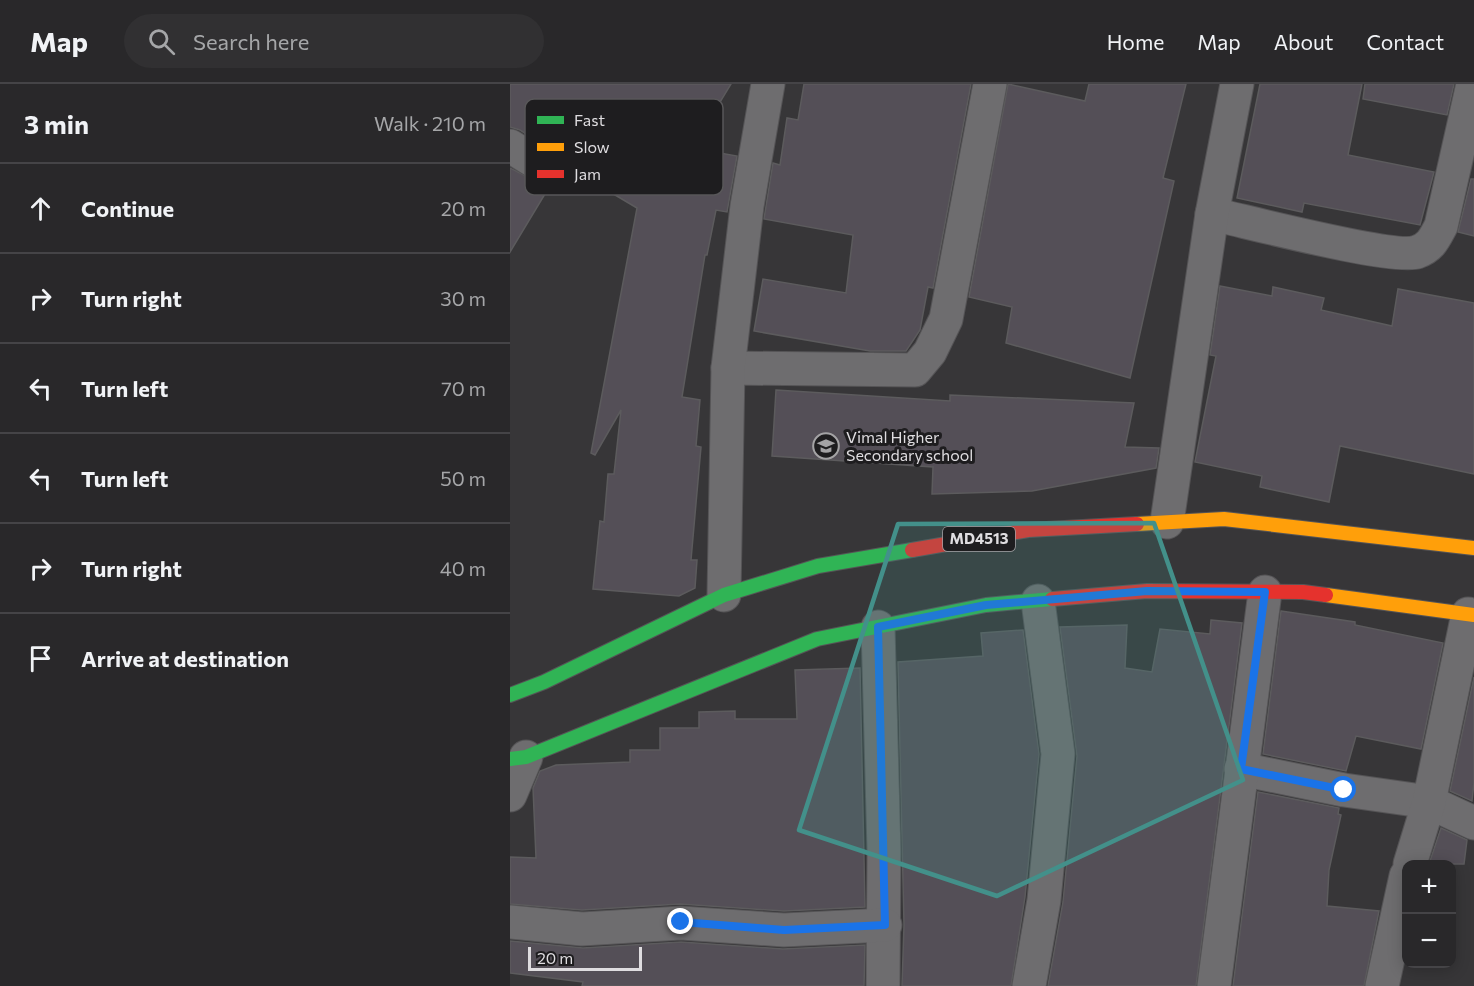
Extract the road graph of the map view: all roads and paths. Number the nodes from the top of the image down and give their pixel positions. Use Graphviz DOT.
graph roads {
  1 [pos="768,84"];
  2 [pos="990,84"];
  3 [pos="1237,84"];
  4 [pos="1473,84"];
  5 [pos="1212,214"];
  6 [pos="728,369"];
  7 [pos="1167,522"];
  8 [pos="1474,548"];
  9 [pos="1265,592"];
  10 [pos="724,595"];
  11 [pos="1038,600"];
  12 [pos="1471,615"];
  13 [pos="878,627"];
  14 [pos="510,695"];
  15 [pos="518,758"];
  16 [pos="1241,769"];
  17 [pos="510,795"];
  18 [pos="1429,802"];
  19 [pos="1474,823"];
  20 [pos="1411,860"];
  21 [pos="1402,898"];
  22 [pos="510,922"];
  23 [pos="885,925"];
  24 [pos="883,986"];
  25 [pos="1029,986"];
  26 [pos="1214,986"];
  27 [pos="1382,986"];
  1 -- 6 [label="street"];
  2 -- 6 [label="street"];
  3 -- 5 [label="street"];
  4 -- 5 [label="street"];
  5 -- 7 [label="street"];
  6 -- 10 [label="street"];
  7 -- 8 [label="main road, MD4513"];
  7 -- 10 [label="main road, MD4513"];
  9 -- 11 [label="main road"];
  9 -- 12 [label="main road"];
  9 -- 16 [label="street"];
  10 -- 14 [label="main road, MD4513"];
  11 -- 13 [label="main road"];
  11 -- 25 [label="street"];
  12 -- 18 [label="street"];
  13 -- 15 [label="main road"];
  13 -- 23 [label="street"];
  15 -- 17 [label="street"];
  16 -- 18 [label="street"];
  16 -- 26 [label="street"];
  18 -- 19 [label="street"];
  18 -- 20 [label="street"];
  21 -- 27 [label="street"];
  22 -- 23 [label="street"];
  23 -- 24 [label="street"];
}
